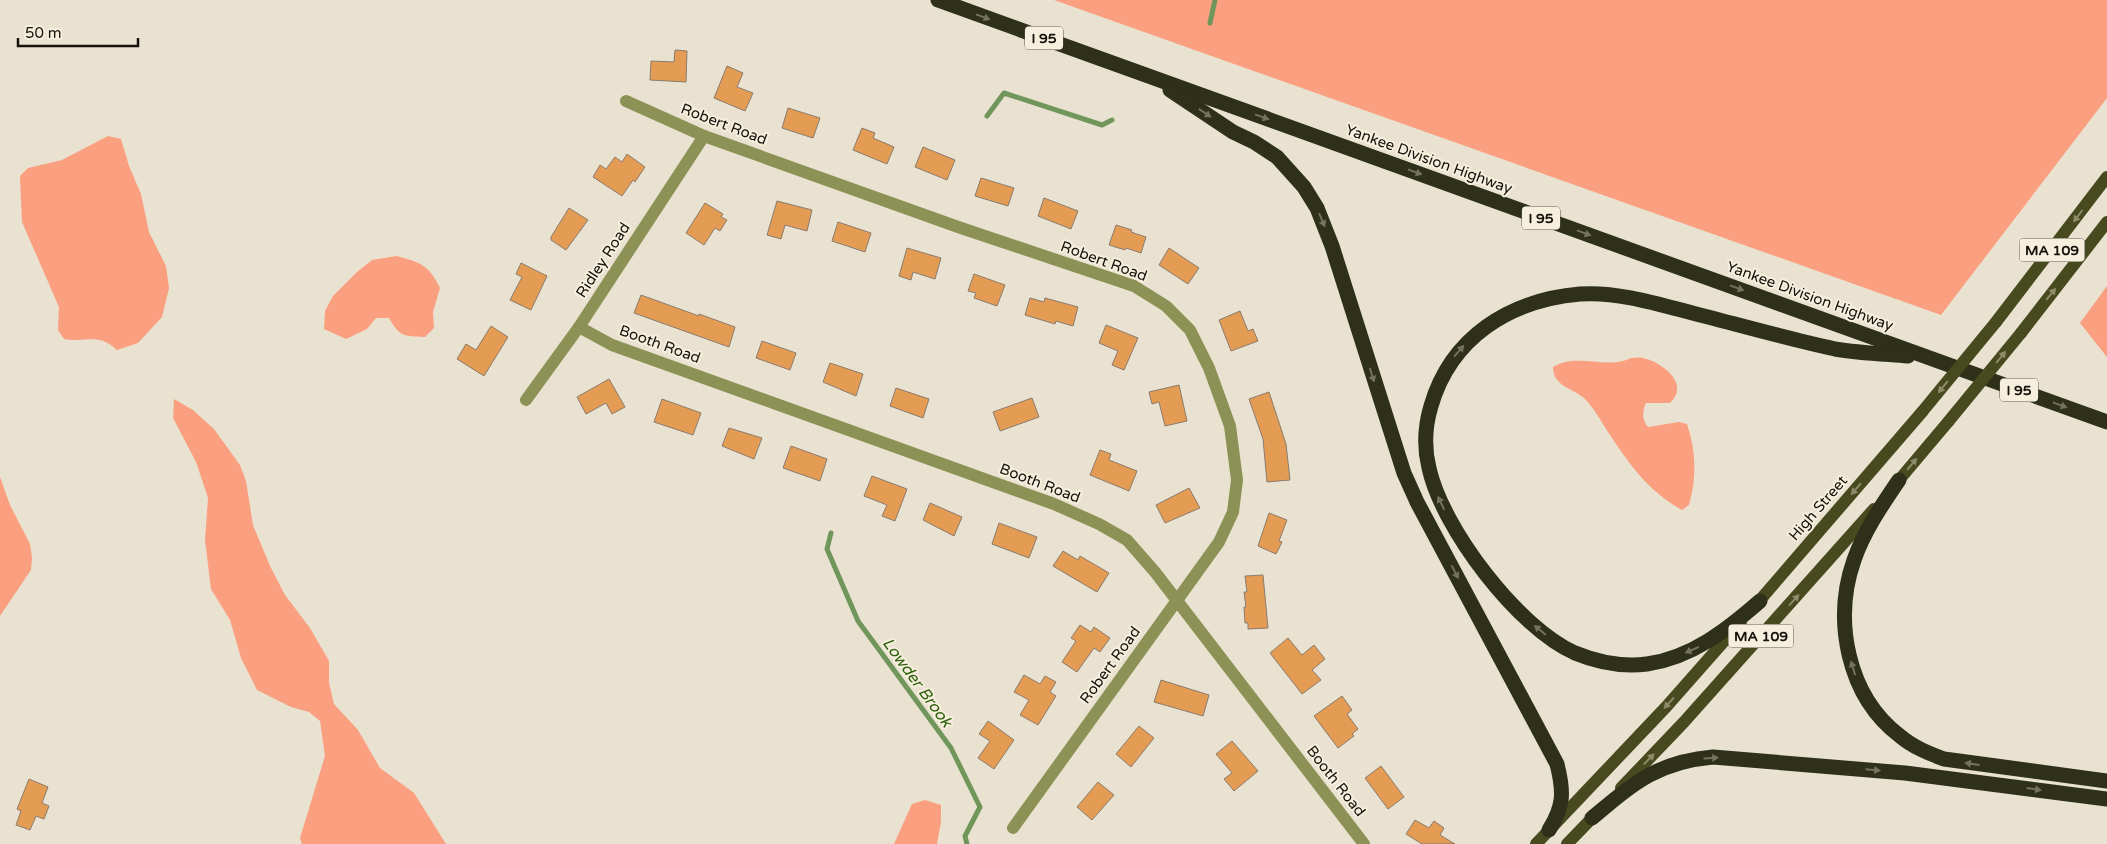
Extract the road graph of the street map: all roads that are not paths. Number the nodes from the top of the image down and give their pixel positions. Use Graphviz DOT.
graph roads {
  1 [pos="938,0"];
  2 [pos="1150,77"];
  3 [pos="626,101"];
  4 [pos="704,136"];
  5 [pos="2107,177"];
  6 [pos="2107,222"];
  7 [pos="579,327"];
  8 [pos="1932,359"];
  9 [pos="526,400"];
  10 [pos="2107,422"];
  11 [pos="1899,480"];
  12 [pos="1177,600"];
  13 [pos="1760,601"];
  14 [pos="2107,781"];
  15 [pos="2107,799"];
  16 [pos="1592,818"];
  17 [pos="1013,828"];
  18 [pos="1549,830"];
  19 [pos="1364,844"];
  20 [pos="1536,844"];
  21 [pos="1567,844"];
  1 -- 2 [label="highway, Yankee Division Highway / I 95, one-way"];
  2 -- 8 [label="highway, Yankee Division Highway / I 95, one-way"];
  2 -- 18 [label="highway, one-way"];
  3 -- 4 [label="street, Robert Road"];
  4 -- 7 [label="street, Ridley Road"];
  4 -- 12 [label="street, Robert Road"];
  5 -- 13 [label="main road, High Street / MA 109, one-way, bridge"];
  11 -- 6 [label="main road, MA 109, one-way, bridge"];
  7 -- 9 [label="street, Ridley Road"];
  7 -- 12 [label="street, Booth Road"];
  8 -- 10 [label="highway, Yankee Division Highway / I 95, one-way"];
  13 -- 8 [label="highway, one-way"];
  14 -- 11 [label="highway, one-way"];
  16 -- 11 [label="main road, MA 109, one-way"];
  12 -- 17 [label="street, Robert Road"];
  12 -- 19 [label="street, Booth Road"];
  13 -- 18 [label="main road, High Street / MA 109, one-way"];
  16 -- 15 [label="highway, one-way"];
  16 -- 21 [label="main road, MA 109"];
  18 -- 20 [label="main road, High Street / MA 109"];
}
